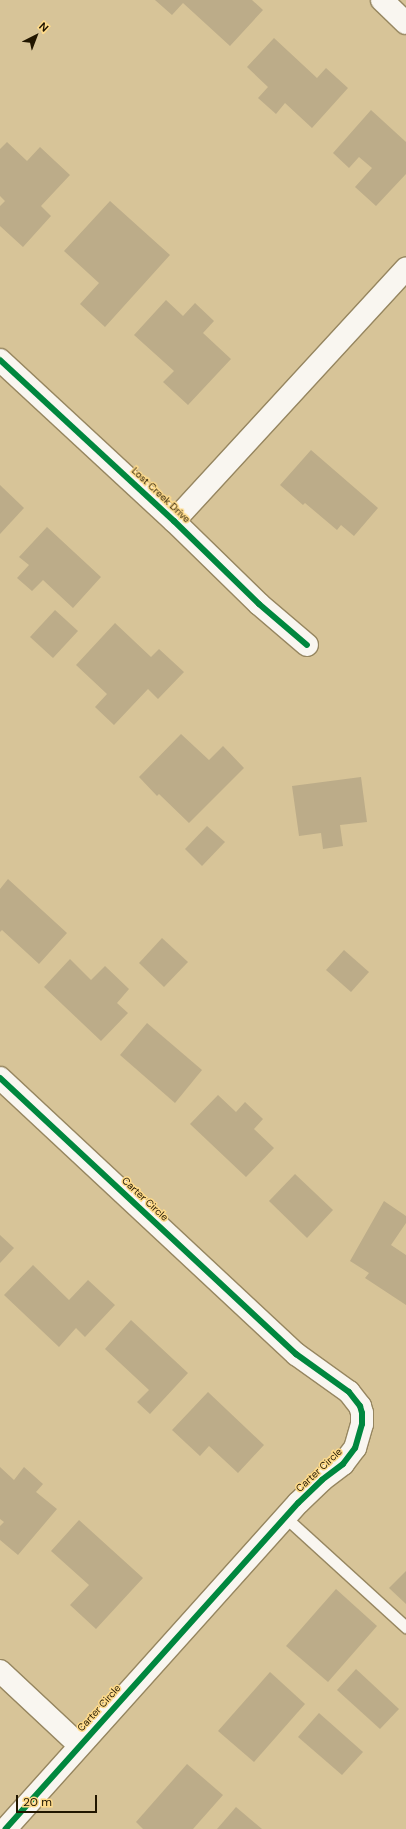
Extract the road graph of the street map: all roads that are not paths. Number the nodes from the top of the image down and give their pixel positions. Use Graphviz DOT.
graph roads {
  1 [pos="382,0"];
  2 [pos="406,23"];
  3 [pos="406,269"];
  4 [pos="0,360"];
  5 [pos="174,520"];
  6 [pos="307,645"];
  7 [pos="0,1078"];
  8 [pos="285,1517"];
  9 [pos="406,1627"];
  10 [pos="0,1671"];
  11 [pos="79,1745"];
  12 [pos="5,1829"];
  1 -- 2 [label="street"];
  3 -- 5 [label="street, Lost Creek Drive"];
  4 -- 5 [label="street, Lost Creek Drive"];
  5 -- 6 [label="street, Lost Creek Drive"];
  7 -- 8 [label="street, Carter Circle"];
  8 -- 9 [label="lane"];
  8 -- 11 [label="street, Carter Circle"];
  10 -- 11 [label="street"];
  11 -- 12 [label="street, Carter Circle"];
}
